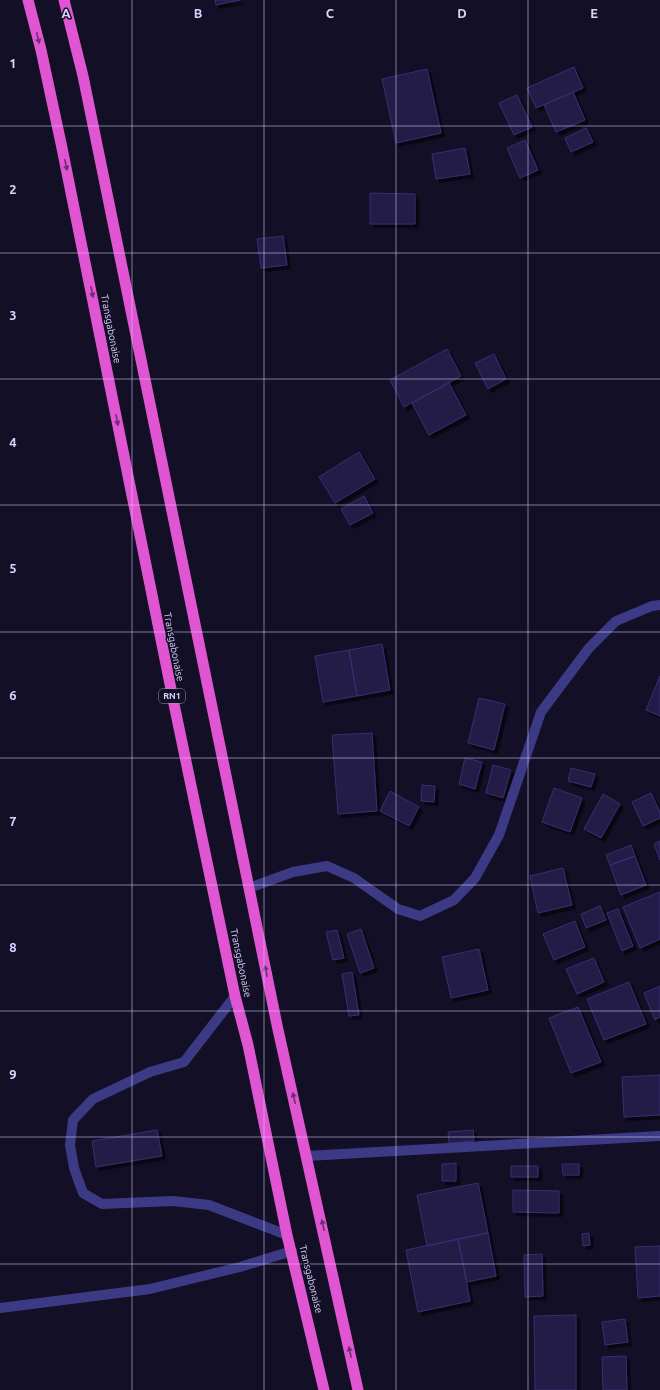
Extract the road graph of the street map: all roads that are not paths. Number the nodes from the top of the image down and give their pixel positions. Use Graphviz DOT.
graph roads {
  1 [pos="28,0"];
  2 [pos="64,0"];
  3 [pos="660,605"];
  4 [pos="248,888"];
  5 [pos="235,996"];
  6 [pos="660,1136"];
  7 [pos="307,1156"];
  8 [pos="287,1235"];
  9 [pos="292,1251"];
  10 [pos="0,1308"];
  11 [pos="324,1390"];
  12 [pos="358,1390"];
  1 -- 5 [label="highway, Transgabonaise / RN1, one-way"];
  2 -- 4 [label="highway"];
  3 -- 4 [label="street"];
  7 -- 4 [label="highway, one-way"];
  5 -- 8 [label="highway, Transgabonaise / RN1"];
  5 -- 8 [label="street"];
  6 -- 7 [label="street"];
  12 -- 7 [label="highway, one-way"];
  8 -- 9 [label="highway, Transgabonaise / RN1"];
  9 -- 10 [label="street"];
  9 -- 11 [label="highway, Transgabonaise / RN1"];
}
